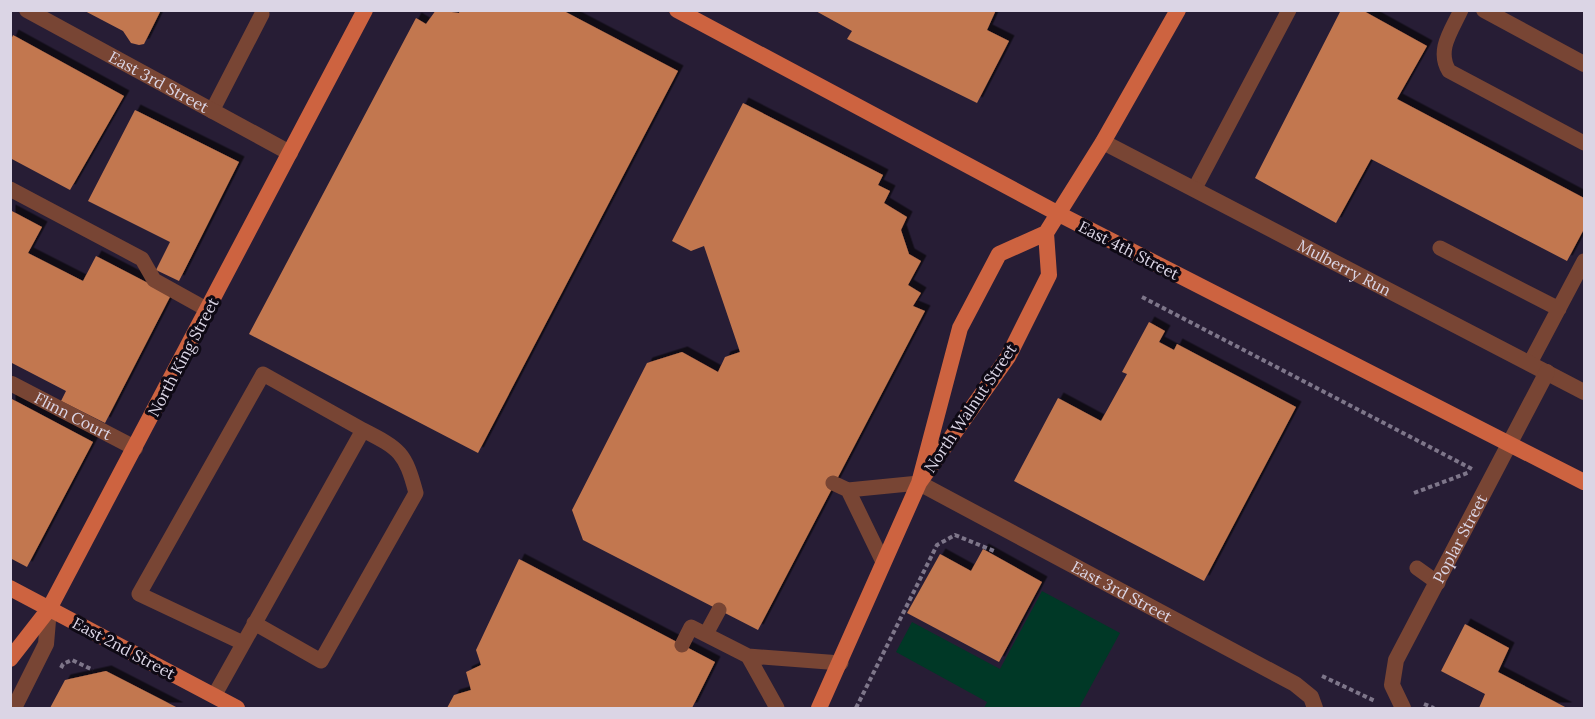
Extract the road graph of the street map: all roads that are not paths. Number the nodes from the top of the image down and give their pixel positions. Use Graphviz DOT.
graph roads {
  1 [pos="27,10"];
  2 [pos="365,10"];
  3 [pos="677,10"];
  4 [pos="1178,10"];
  5 [pos="1289,10"];
  6 [pos="1461,10"];
  7 [pos="1484,10"];
  8 [pos="262,14"];
  9 [pos="1584,64"];
  10 [pos="212,111"];
  11 [pos="1103,142"];
  12 [pos="1584,143"];
  13 [pos="290,153"];
  14 [pos="1195,188"];
  15 [pos="10,189"];
  16 [pos="1057,213"];
  17 [pos="1046,232"];
  18 [pos="1440,248"];
  19 [pos="1584,261"];
  20 [pos="1559,309"];
  21 [pos="208,310"];
  22 [pos="1530,363"];
  23 [pos="1547,372"];
  24 [pos="12,384"];
  25 [pos="1584,392"];
  26 [pos="363,430"];
  27 [pos="1511,443"];
  28 [pos="135,448"];
  29 [pos="1584,482"];
  30 [pos="833,483"];
  31 [pos="919,483"];
  32 [pos="849,490"];
  33 [pos="883,562"];
  34 [pos="1417,568"];
  35 [pos="1438,582"];
  36 [pos="10,588"];
  37 [pos="49,609"];
  38 [pos="719,610"];
  39 [pos="254,623"];
  40 [pos="706,634"];
  41 [pos="243,643"];
  42 [pos="682,645"];
  43 [pos="748,656"];
  44 [pos="10,659"];
  45 [pos="841,663"];
  46 [pos="214,696"];
  47 [pos="15,708"];
  48 [pos="237,708"];
  49 [pos="777,708"];
  50 [pos="819,708"];
  51 [pos="1315,708"];
  52 [pos="1403,708"];
  1 -- 10 [label="street, East 3rd Street"];
  2 -- 13 [label="main road, North King Street"];
  3 -- 16 [label="main road, East 4th Street"];
  4 -- 11 [label="main road"];
  5 -- 14 [label="lane"];
  6 -- 12 [label="lane"];
  7 -- 9 [label="street"];
  8 -- 10 [label="lane"];
  10 -- 13 [label="street, East 3rd Street"];
  11 -- 14 [label="street, Mulberry Run"];
  11 -- 16 [label="main road"];
  13 -- 21 [label="main road, North King Street"];
  14 -- 22 [label="street, Mulberry Run"];
  15 -- 21 [label="lane"];
  16 -- 17 [label="main road"];
  16 -- 27 [label="main road, East 4th Street"];
  17 -- 31 [label="main road, North Walnut Street"];
  17 -- 31 [label="main road, North Walnut Street"];
  18 -- 20 [label="lane"];
  19 -- 20 [label="lane"];
  20 -- 22 [label="lane"];
  21 -- 28 [label="main road, North King Street"];
  22 -- 23 [label="street, Mulberry Run"];
  23 -- 25 [label="street, Mulberry Run"];
  23 -- 27 [label="street, Poplar Street"];
  24 -- 28 [label="street, Flinn Court"];
  26 -- 39 [label="lane"];
  26 -- 39 [label="lane"];
  26 -- 41 [label="lane"];
  27 -- 29 [label="main road, East 4th Street"];
  27 -- 35 [label="street, Poplar Street"];
  28 -- 37 [label="main road, North King Street"];
  30 -- 32 [label="lane"];
  31 -- 32 [label="lane"];
  31 -- 33 [label="main road, North Walnut Street"];
  31 -- 51 [label="street, East 3rd Street"];
  32 -- 33 [label="lane"];
  33 -- 45 [label="main road, North Walnut Street"];
  34 -- 35 [label="lane"];
  35 -- 52 [label="street, Poplar Street"];
  36 -- 37 [label="main road, East 2nd Street"];
  37 -- 44 [label="main road"];
  37 -- 46 [label="main road, East 2nd Street"];
  37 -- 47 [label="street, North King Street"];
  38 -- 40 [label="lane"];
  39 -- 41 [label="lane"];
  40 -- 42 [label="lane"];
  40 -- 43 [label="lane"];
  41 -- 46 [label="lane"];
  43 -- 45 [label="lane"];
  43 -- 49 [label="lane"];
  45 -- 50 [label="main road, North Walnut Street"];
  46 -- 48 [label="main road, East 2nd Street"];
}
